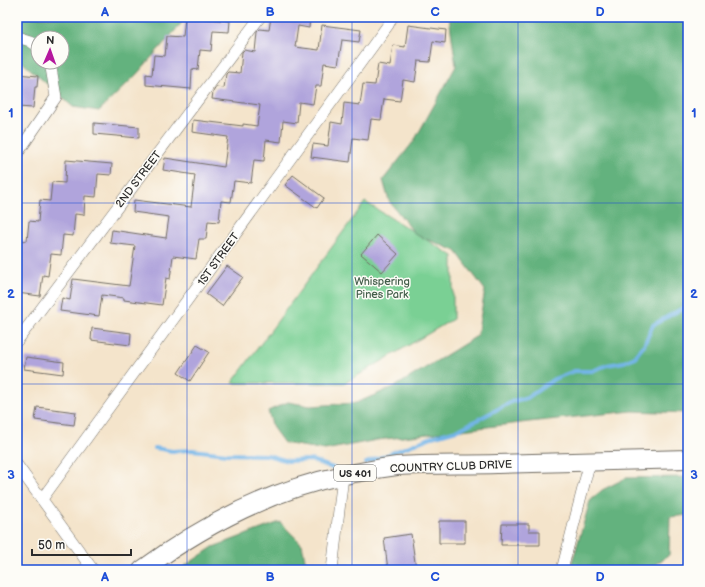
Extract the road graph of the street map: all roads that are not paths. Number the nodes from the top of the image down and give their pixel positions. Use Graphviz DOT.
graph roads {
  1 [pos="260,17"];
  2 [pos="392,17"];
  3 [pos="17,37"];
  4 [pos="30,42"];
  5 [pos="51,70"];
  6 [pos="17,154"];
  7 [pos="17,341"];
  8 [pos="688,459"];
  9 [pos="590,462"];
  10 [pos="17,465"];
  11 [pos="343,476"];
  12 [pos="42,499"];
  13 [pos="93,570"];
  14 [pos="142,570"];
  15 [pos="332,570"];
  16 [pos="562,570"];
  1 -- 7 [label="street, 2ND STREET"];
  2 -- 12 [label="street, 1ST STREET"];
  3 -- 4 [label="street"];
  5 -- 6 [label="street"];
  8 -- 9 [label="main road, COUNTRY CLUB DRIVE / US 401"];
  9 -- 11 [label="main road, COUNTRY CLUB DRIVE / US 401"];
  9 -- 16 [label="street"];
  10 -- 12 [label="street"];
  11 -- 14 [label="main road, COUNTRY CLUB DRIVE / US 401"];
  11 -- 15 [label="street"];
  12 -- 13 [label="street"];
}
